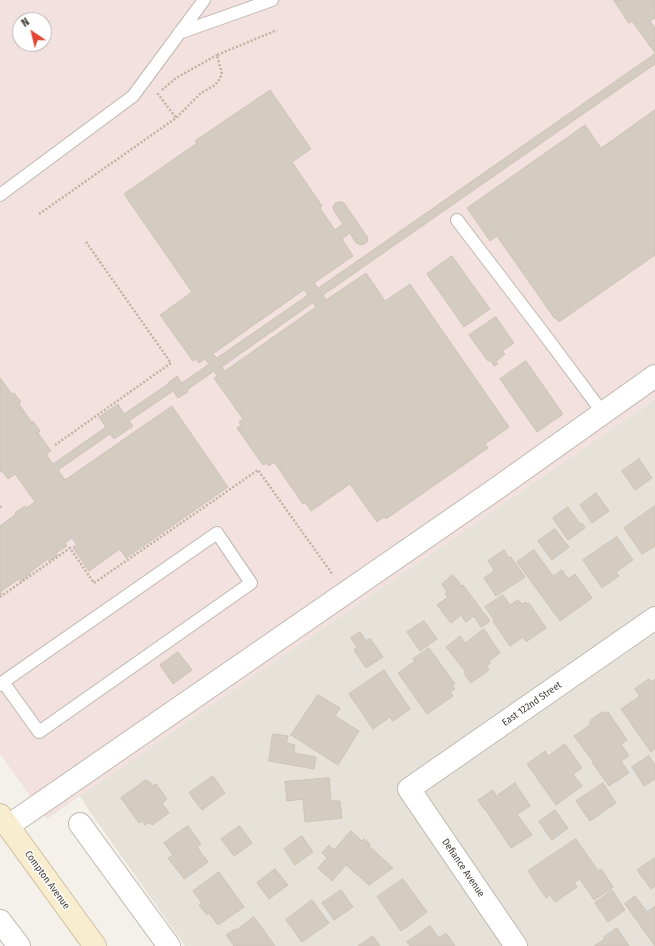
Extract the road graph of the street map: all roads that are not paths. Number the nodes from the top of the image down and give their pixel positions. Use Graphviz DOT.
graph roads {
  1 [pos="204,0"];
  2 [pos="272,0"];
  3 [pos="179,33"];
  4 [pos="0,195"];
  5 [pos="457,220"];
  6 [pos="655,376"];
  7 [pos="603,413"];
  8 [pos="655,618"];
  9 [pos="2,684"];
  10 [pos="409,789"];
  11 [pos="4,820"];
  12 [pos="80,824"];
  13 [pos="0,921"];
  14 [pos="19,946"];
  15 [pos="95,946"];
  16 [pos="169,946"];
  17 [pos="516,946"];
  1 -- 3 [label="lane"];
  2 -- 3 [label="lane"];
  3 -- 4 [label="lane"];
  5 -- 7 [label="lane"];
  6 -- 7 [label="street"];
  7 -- 11 [label="street"];
  8 -- 10 [label="street, East 122nd Street"];
  9 -- 9 [label="lane"];
  10 -- 17 [label="street, Defiance Avenue"];
  11 -- 15 [label="main road, Compton Avenue"];
  12 -- 16 [label="street"];
  13 -- 14 [label="street"];
}
